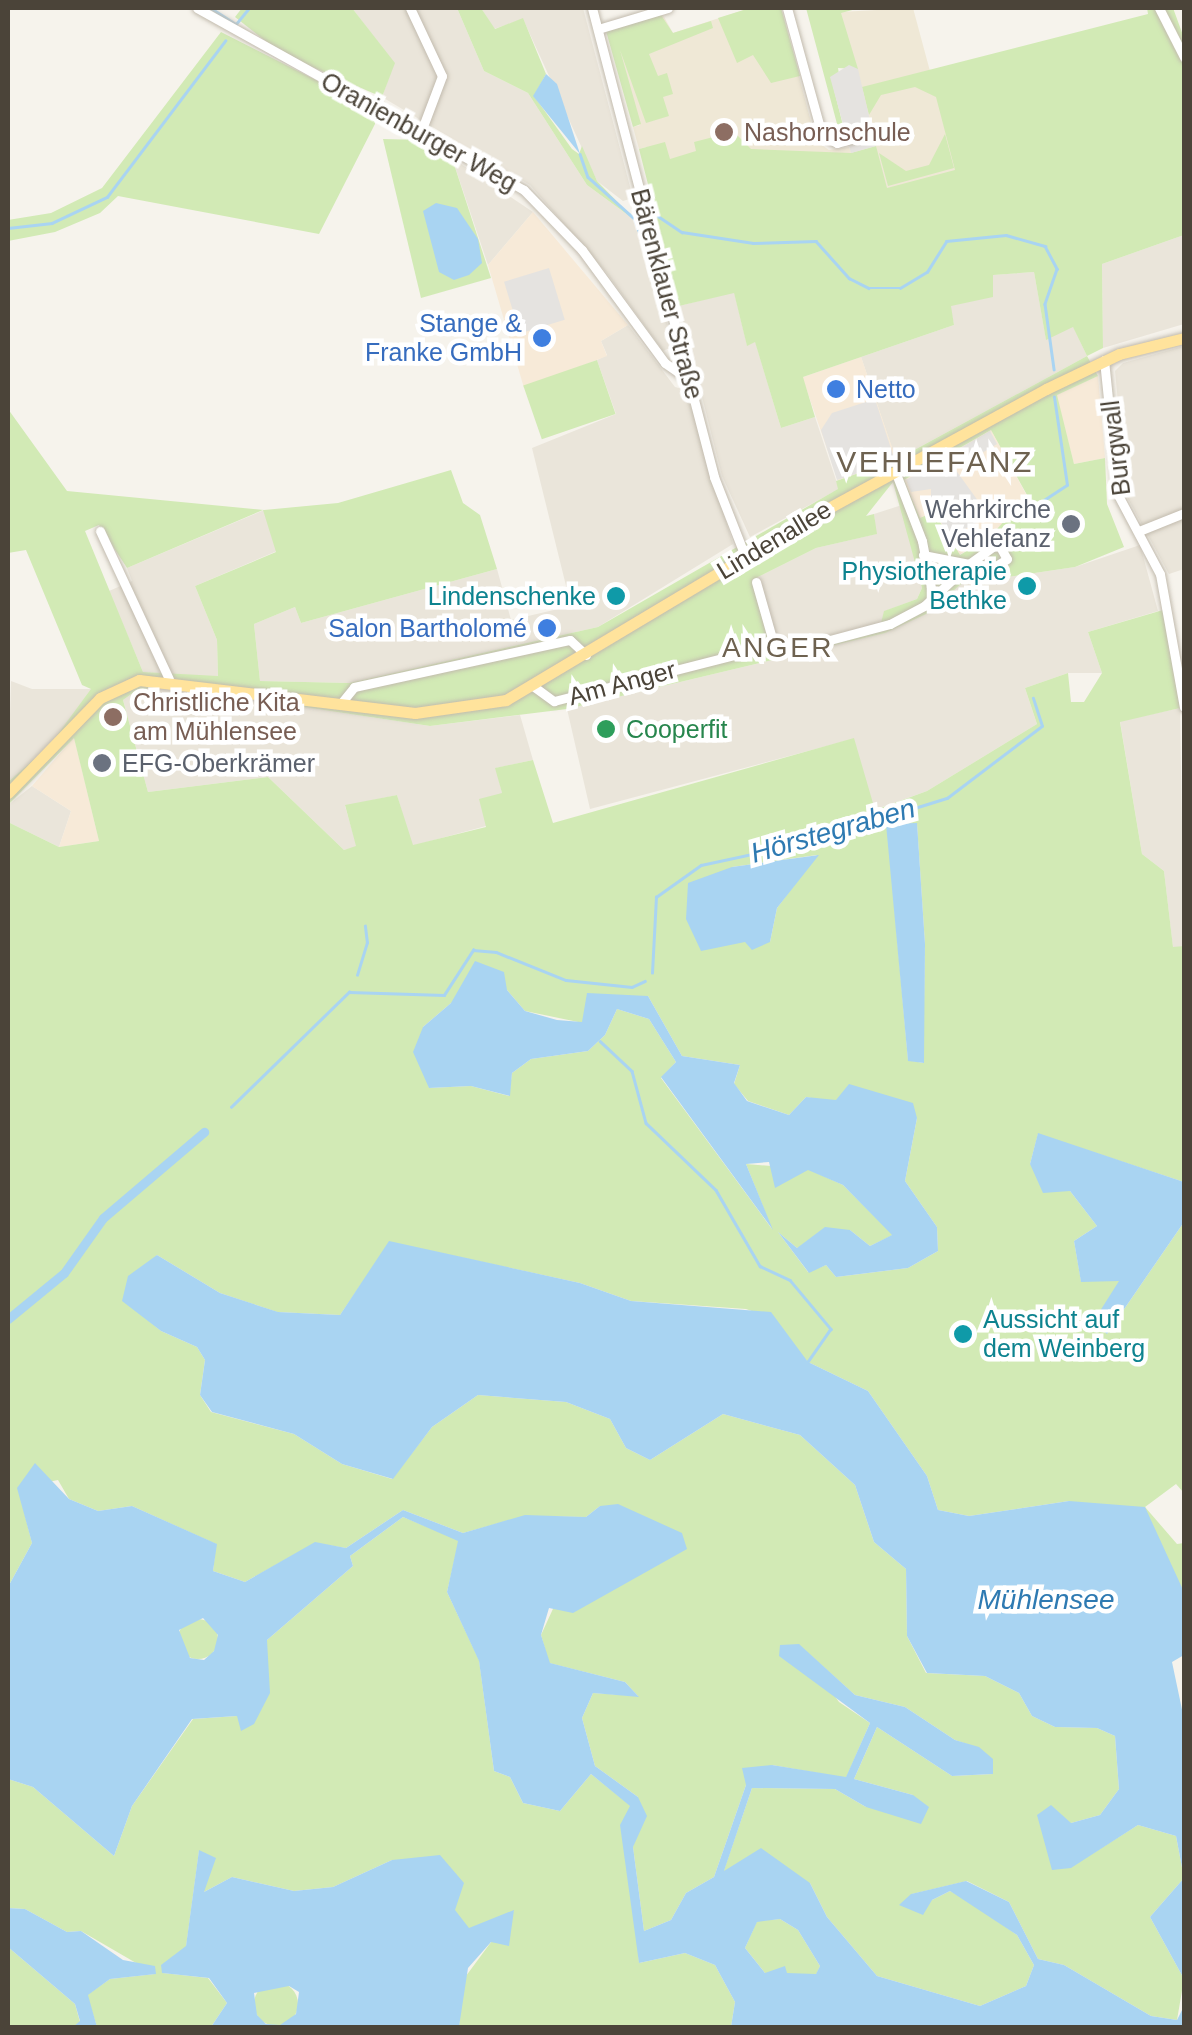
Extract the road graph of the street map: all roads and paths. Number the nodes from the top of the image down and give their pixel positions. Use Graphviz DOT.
graph roads {
  1 [pos="198,8"];
  2 [pos="410,8"];
  3 [pos="592,8"];
  4 [pos="668,8"];
  5 [pos="787,8"];
  6 [pos="1160,8"];
  7 [pos="598,29"];
  8 [pos="1184,57"];
  9 [pos="422,129"];
  10 [pos="862,136"];
  11 [pos="1184,338"];
  12 [pos="1104,360"];
  13 [pos="690,380"];
  14 [pos="895,471"];
  15 [pos="1184,513"];
  16 [pos="100,531"];
  17 [pos="1140,531"];
  18 [pos="922,555"];
  19 [pos="746,556"];
  20 [pos="756,582"];
  21 [pos="933,598"];
  22 [pos="774,644"];
  23 [pos="586,654"];
  24 [pos="169,679"];
  25 [pos="533,686"];
  26 [pos="342,702"];
  27 [pos="1184,707"];
  28 [pos="8,793"];
  1 -- 9 [label="street, Oranienburger Weg"];
  2 -- 9 [label="street"];
  3 -- 7 [label="street, Bärenklauer Straße"];
  4 -- 7 [label="street"];
  5 -- 10 [label="street"];
  6 -- 8 [label="street"];
  7 -- 13 [label="street, Bärenklauer Straße"];
  9 -- 13 [label="street, Oranienburger Weg"];
  11 -- 12 [label="main road, Lindenallee"];
  12 -- 14 [label="main road, Lindenallee"];
  12 -- 17 [label="street, Burgwall"];
  13 -- 19 [label="street, Bärenklauer Straße"];
  14 -- 18 [label="street"];
  14 -- 19 [label="main road, Lindenallee"];
  15 -- 17 [label="street, Burgwall"];
  16 -- 24 [label="street"];
  17 -- 27 [label="street, Burgwall"];
  18 -- 21 [label="street"];
  18 -- 21 [label="street, Am Anger"];
  19 -- 23 [label="main road, Lindenallee"];
  20 -- 22 [label="street"];
  21 -- 22 [label="street, Am Anger"];
  22 -- 25 [label="street, Am Anger"];
  23 -- 25 [label="main road, Lindenallee"];
  23 -- 26 [label="street"];
  24 -- 26 [label="main road, Lindenallee"];
  24 -- 28 [label="main road, Lindenallee"];
  25 -- 26 [label="main road, Lindenallee"];
}
